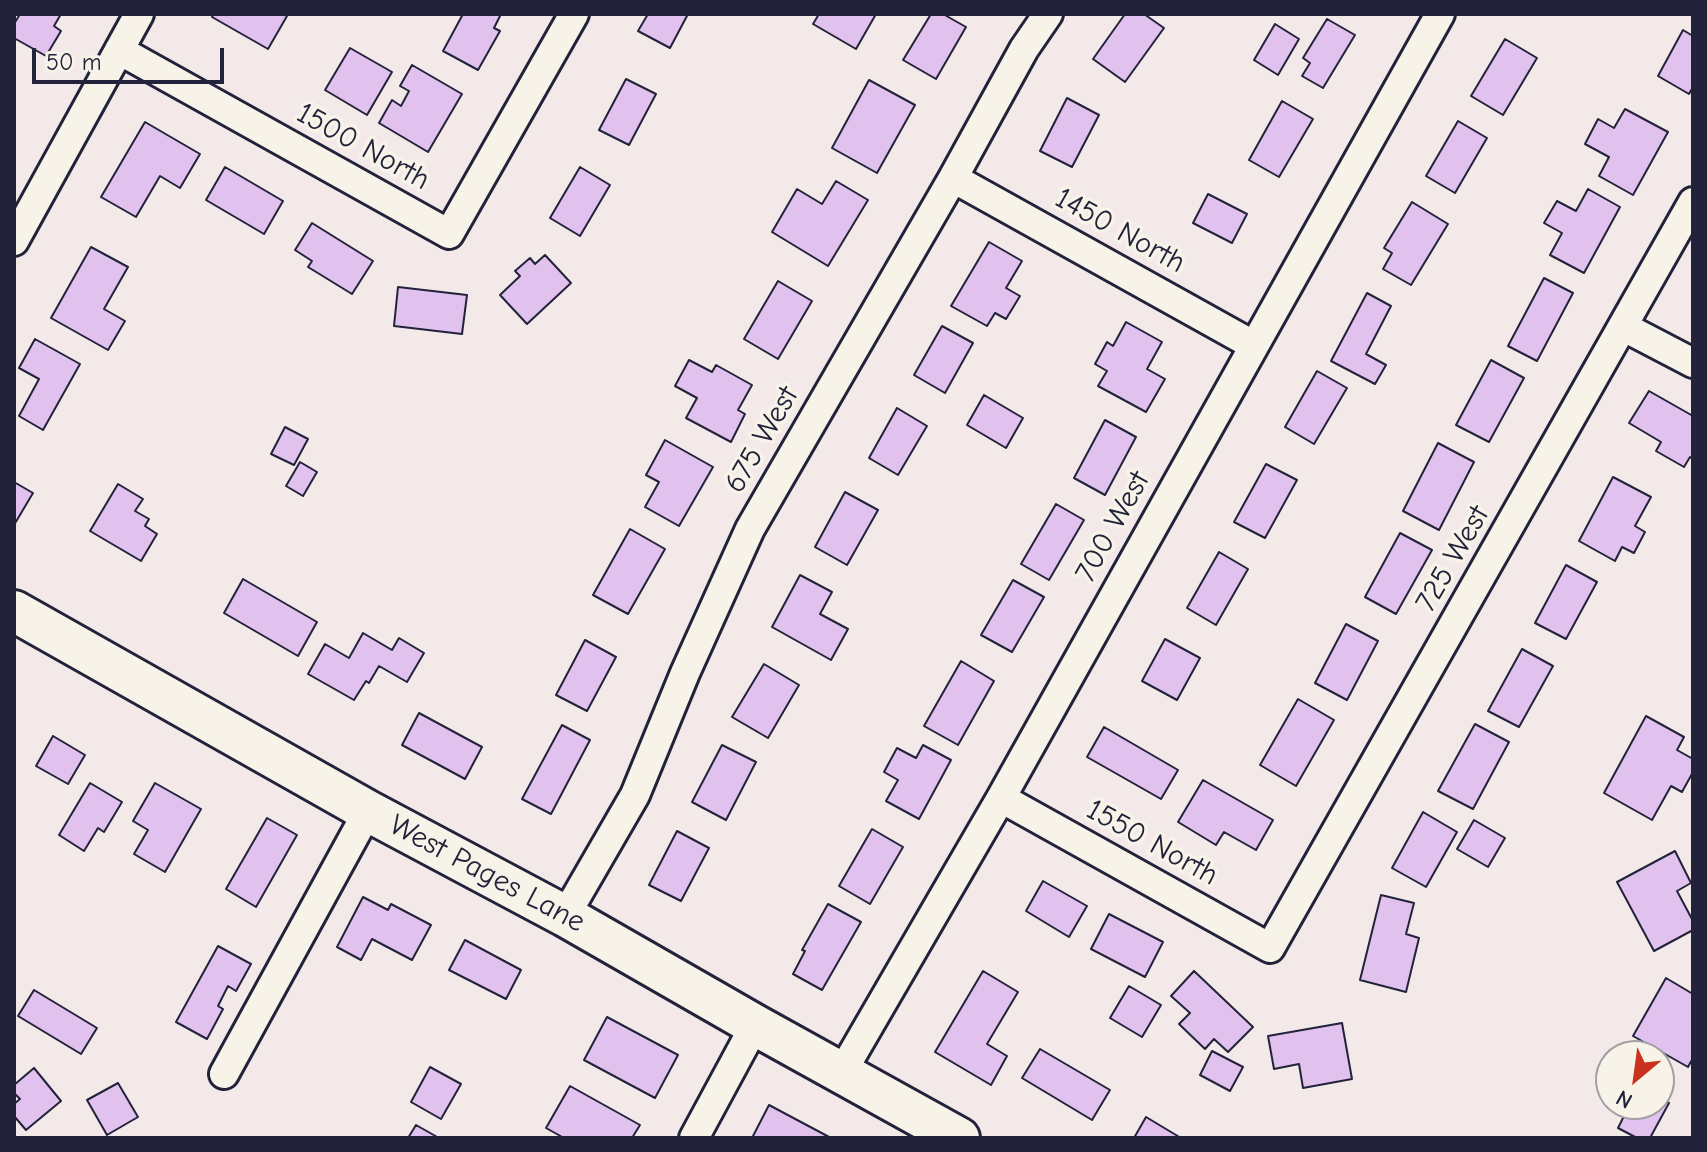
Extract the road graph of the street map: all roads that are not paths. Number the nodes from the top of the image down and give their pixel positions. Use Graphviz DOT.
graph roads {
  1 [pos="139,14"];
  2 [pos="574,14"];
  3 [pos="1048,14"];
  4 [pos="1440,14"];
  5 [pos="119,50"];
  6 [pos="953,178"];
  7 [pos="1693,202"];
  8 [pos="14,241"];
  9 [pos="1624,327"];
  10 [pos="1253,345"];
  11 [pos="1693,363"];
  12 [pos="14,611"];
  13 [pos="1001,798"];
  14 [pos="368,811"];
  15 [pos="565,916"];
  16 [pos="1270,948"];
  17 [pos="755,1025"];
  18 [pos="842,1072"];
  19 [pos="224,1074"];
  20 [pos="694,1138"];
  21 [pos="959,1138"];
  1 -- 5 [label="street"];
  2 -- 5 [label="street, 1500 North"];
  3 -- 6 [label="street, 675 West"];
  4 -- 10 [label="street, 700 West"];
  5 -- 8 [label="street"];
  6 -- 10 [label="street, 1450 North"];
  6 -- 15 [label="street, 675 West"];
  7 -- 9 [label="street, 725 West"];
  9 -- 11 [label="street"];
  9 -- 16 [label="street, 725 West"];
  10 -- 13 [label="street, 700 West"];
  12 -- 14 [label="street, West Pages Lane"];
  13 -- 16 [label="street, 1550 North"];
  13 -- 18 [label="street, 700 West"];
  14 -- 15 [label="street, West Pages Lane"];
  14 -- 19 [label="street"];
  15 -- 17 [label="street, West Pages Lane"];
  17 -- 18 [label="street, West Pages Lane"];
  17 -- 20 [label="street"];
  18 -- 21 [label="street, West Pages Lane"];
}
